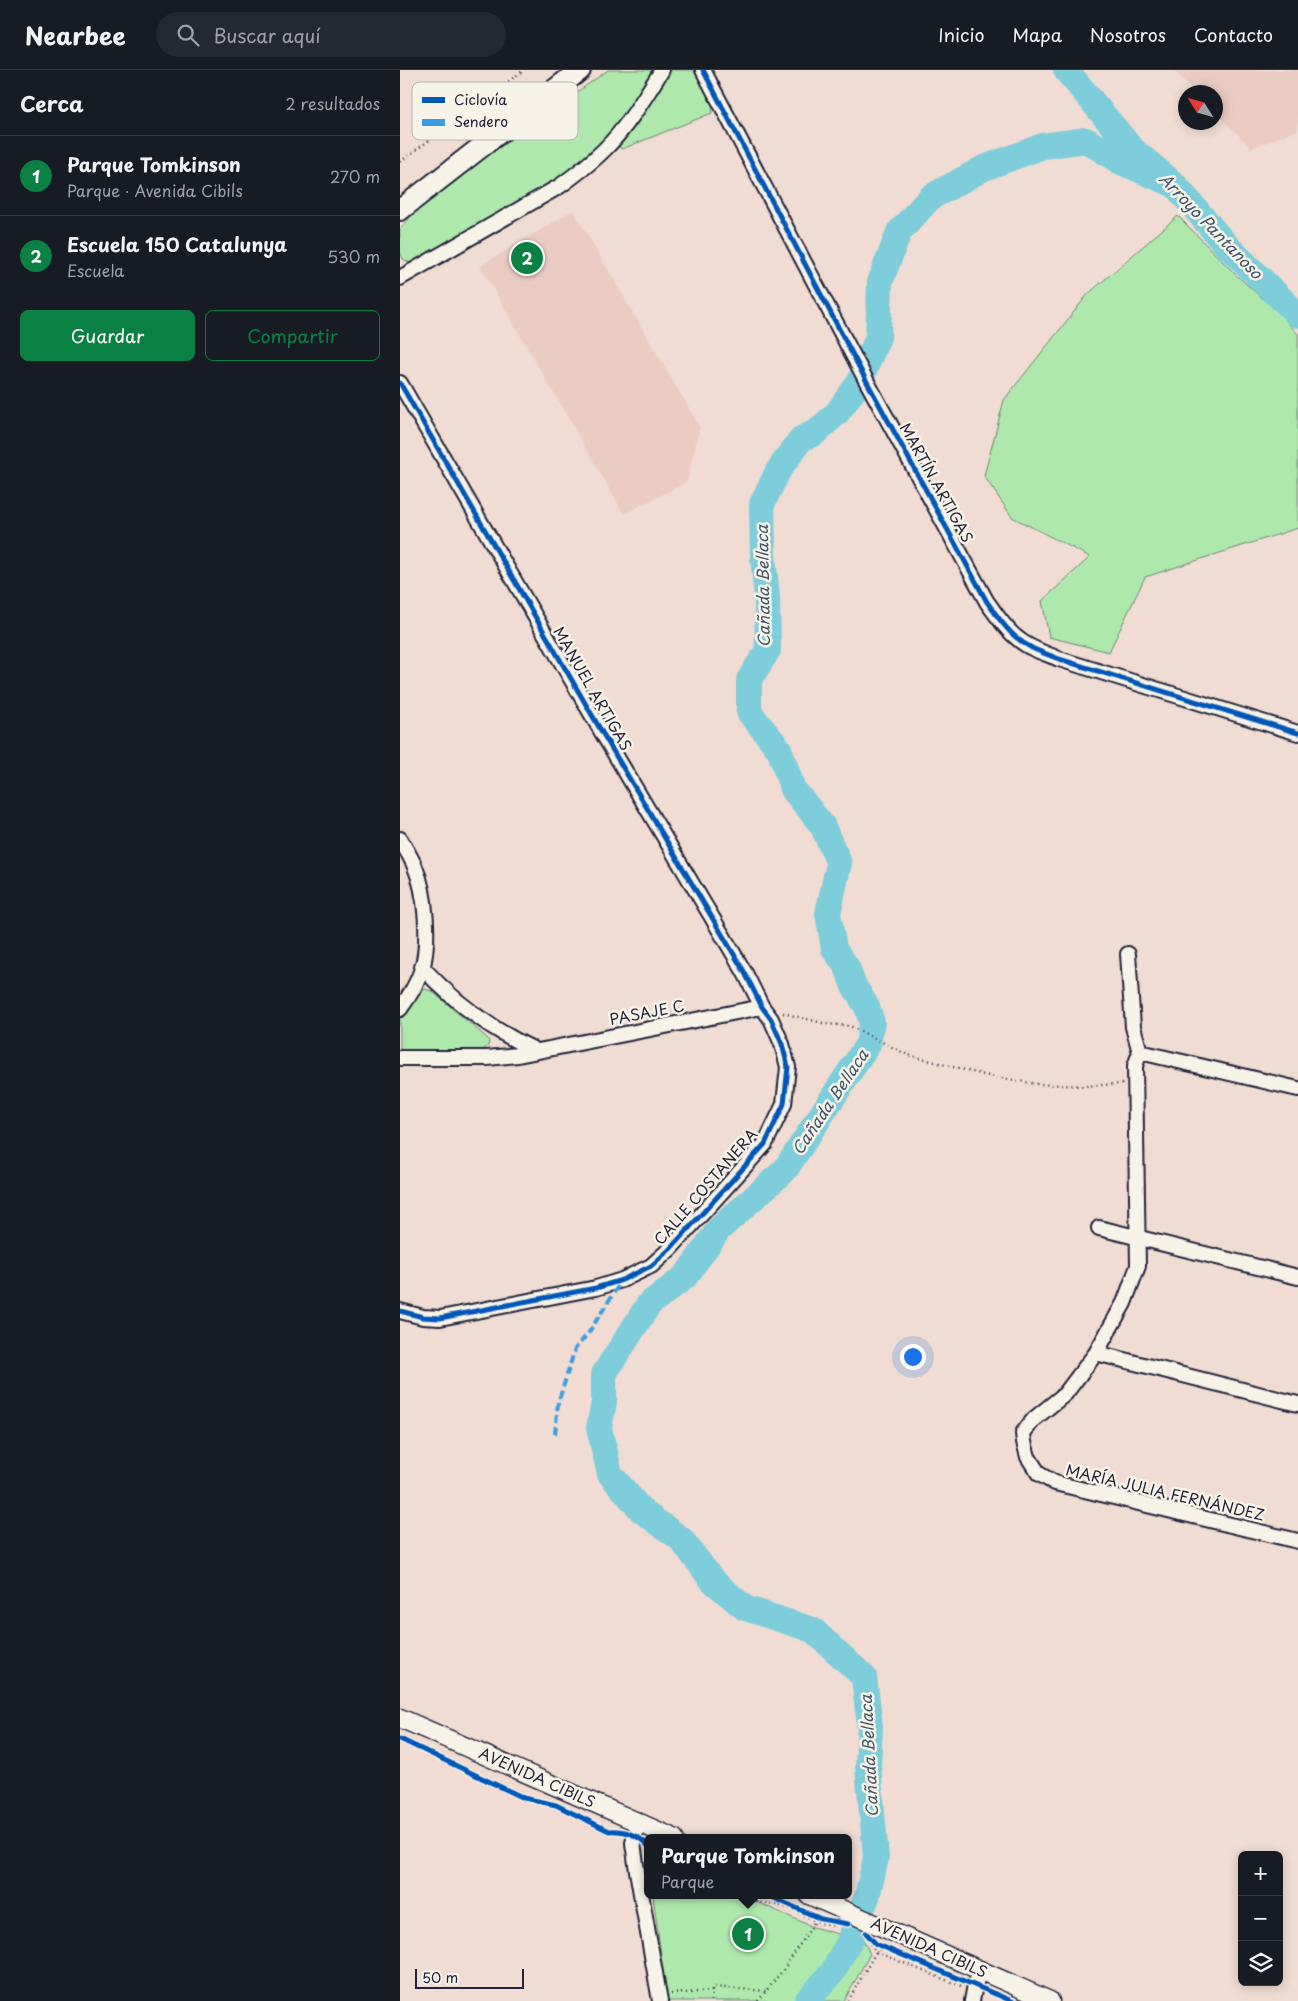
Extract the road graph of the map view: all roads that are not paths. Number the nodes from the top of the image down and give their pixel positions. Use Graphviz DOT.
graph roads {
  1 [pos="580,70"];
  2 [pos="662,70"];
  3 [pos="703,70"];
  4 [pos="565,82"];
  5 [pos="490,140"];
  6 [pos="400,210"];
  7 [pos="400,278"];
  8 [pos="400,383"];
  9 [pos="1298,733"];
  10 [pos="400,839"];
  11 [pos="1128,954"];
  12 [pos="422,968"];
  13 [pos="762,1007"];
  14 [pos="400,1010"];
  15 [pos="537,1051"];
  16 [pos="1140,1052"];
  17 [pos="400,1058"];
  18 [pos="1298,1089"];
  19 [pos="1099,1228"];
  20 [pos="1138,1238"];
  21 [pos="1298,1277"];
  22 [pos="400,1311"];
  23 [pos="1096,1353"];
  24 [pos="1298,1404"];
  25 [pos="1298,1541"];
  26 [pos="400,1718"];
  27 [pos="636,1822"];
  28 [pos="664,1834"];
  29 [pos="818,1899"];
  30 [pos="975,1988"];
  31 [pos="664,1998"];
  32 [pos="1050,2001"];
  1 -- 4 [label="main road"];
  2 -- 7 [label="street"];
  3 -- 9 [label="street, MARTÍN ARTIGAS"];
  5 -- 6 [label="main road"];
  8 -- 13 [label="street, MANUEL ARTIGAS"];
  10 -- 12 [label="street"];
  11 -- 16 [label="street"];
  12 -- 14 [label="street"];
  12 -- 15 [label="street"];
  13 -- 15 [label="street, PASAJE C"];
  13 -- 22 [label="street, CALLE COSTANERA"];
  15 -- 17 [label="street, PASAJE C"];
  16 -- 18 [label="street"];
  16 -- 20 [label="street"];
  19 -- 20 [label="street"];
  20 -- 21 [label="street"];
  20 -- 23 [label="street"];
  23 -- 24 [label="street"];
  23 -- 25 [label="street, MARÍA JULIA FERNÁNDEZ"];
  26 -- 27 [label="street, AVENIDA CIBILS"];
  27 -- 28 [label="street, AVENIDA CIBILS"];
  27 -- 31 [label="street"];
  29 -- 30 [label="street, AVENIDA CIBILS"];
  30 -- 32 [label="street, AVENIDA CIBILS"];
}
